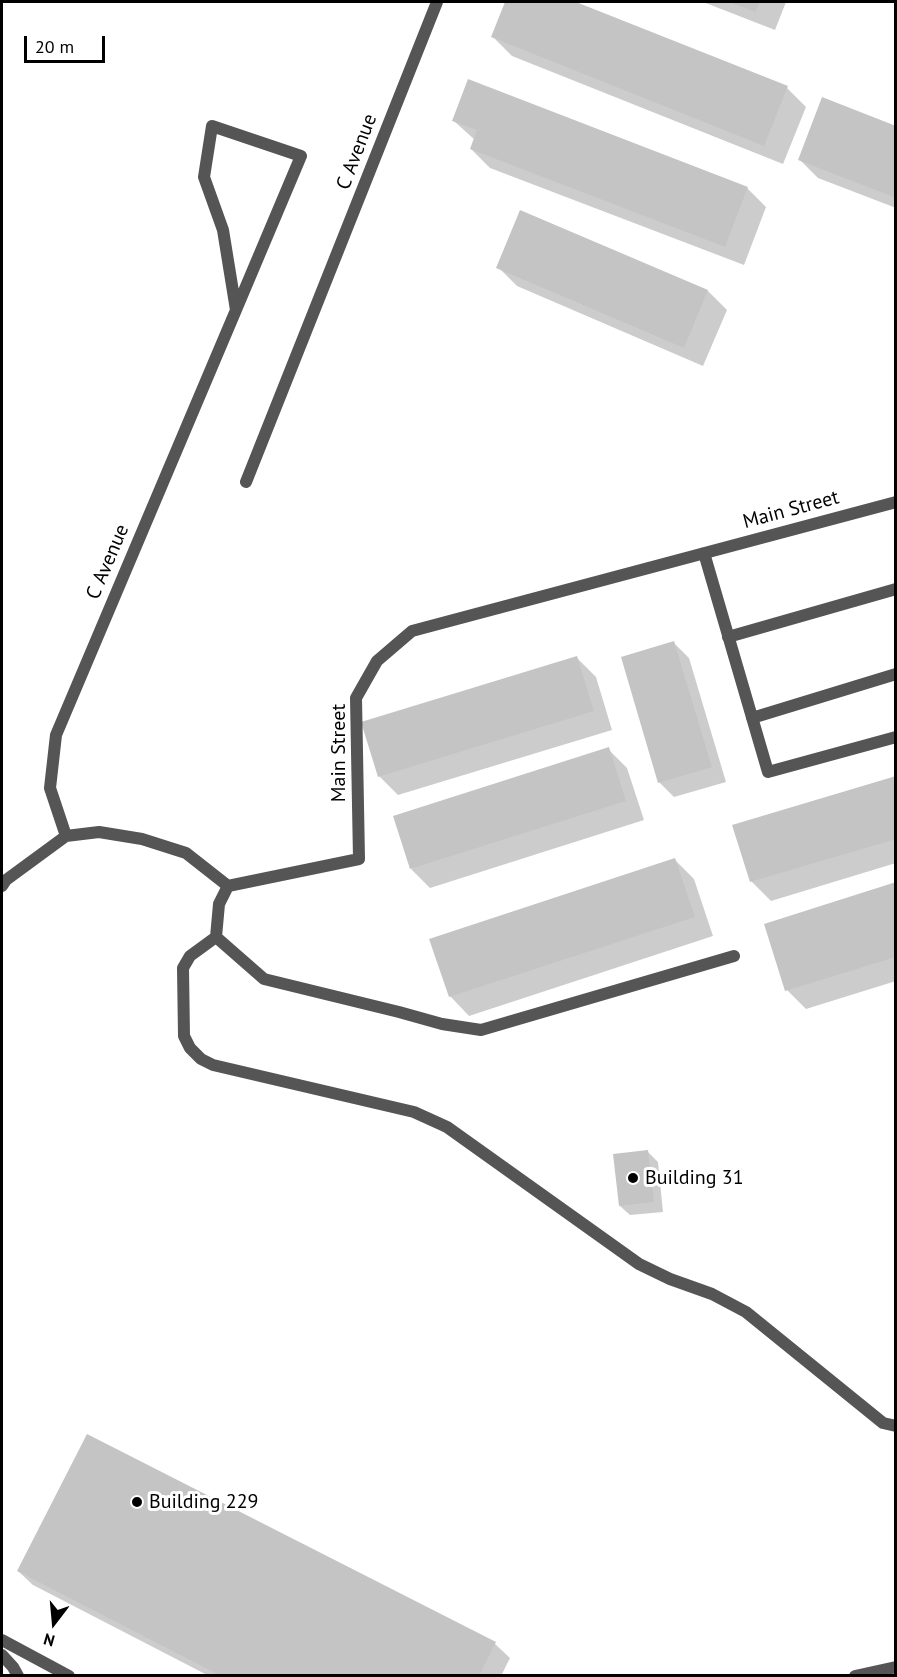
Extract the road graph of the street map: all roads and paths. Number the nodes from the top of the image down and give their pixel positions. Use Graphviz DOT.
graph roads {
  1 [pos="437,2"];
  2 [pos="236,310"];
  3 [pos="246,482"];
  4 [pos="896,502"];
  5 [pos="704,553"];
  6 [pos="896,590"];
  7 [pos="728,637"];
  8 [pos="896,674"];
  9 [pos="752,718"];
  10 [pos="896,737"];
  11 [pos="66,836"];
  12 [pos="2,886"];
  13 [pos="228,886"];
  14 [pos="216,937"];
  15 [pos="734,956"];
  16 [pos="896,1426"];
  17 [pos="2,1640"];
  18 [pos="2,1655"];
  19 [pos="896,1667"];
  20 [pos="18,1676"];
  21 [pos="69,1676"];
  22 [pos="855,1676"];
  1 -- 3 [label="street, C Avenue"];
  2 -- 2 [label="street, C Avenue"];
  2 -- 11 [label="street, C Avenue"];
  4 -- 5 [label="street, Main Street"];
  5 -- 7 [label="street"];
  5 -- 13 [label="street, Main Street"];
  6 -- 7 [label="street"];
  7 -- 9 [label="street"];
  8 -- 9 [label="street"];
  9 -- 10 [label="street"];
  11 -- 12 [label="street"];
  11 -- 13 [label="street"];
  13 -- 14 [label="street"];
  14 -- 15 [label="street"];
  14 -- 16 [label="street"];
  17 -- 21 [label="street"];
  18 -- 20 [label="street"];
  19 -- 22 [label="street"];
}
